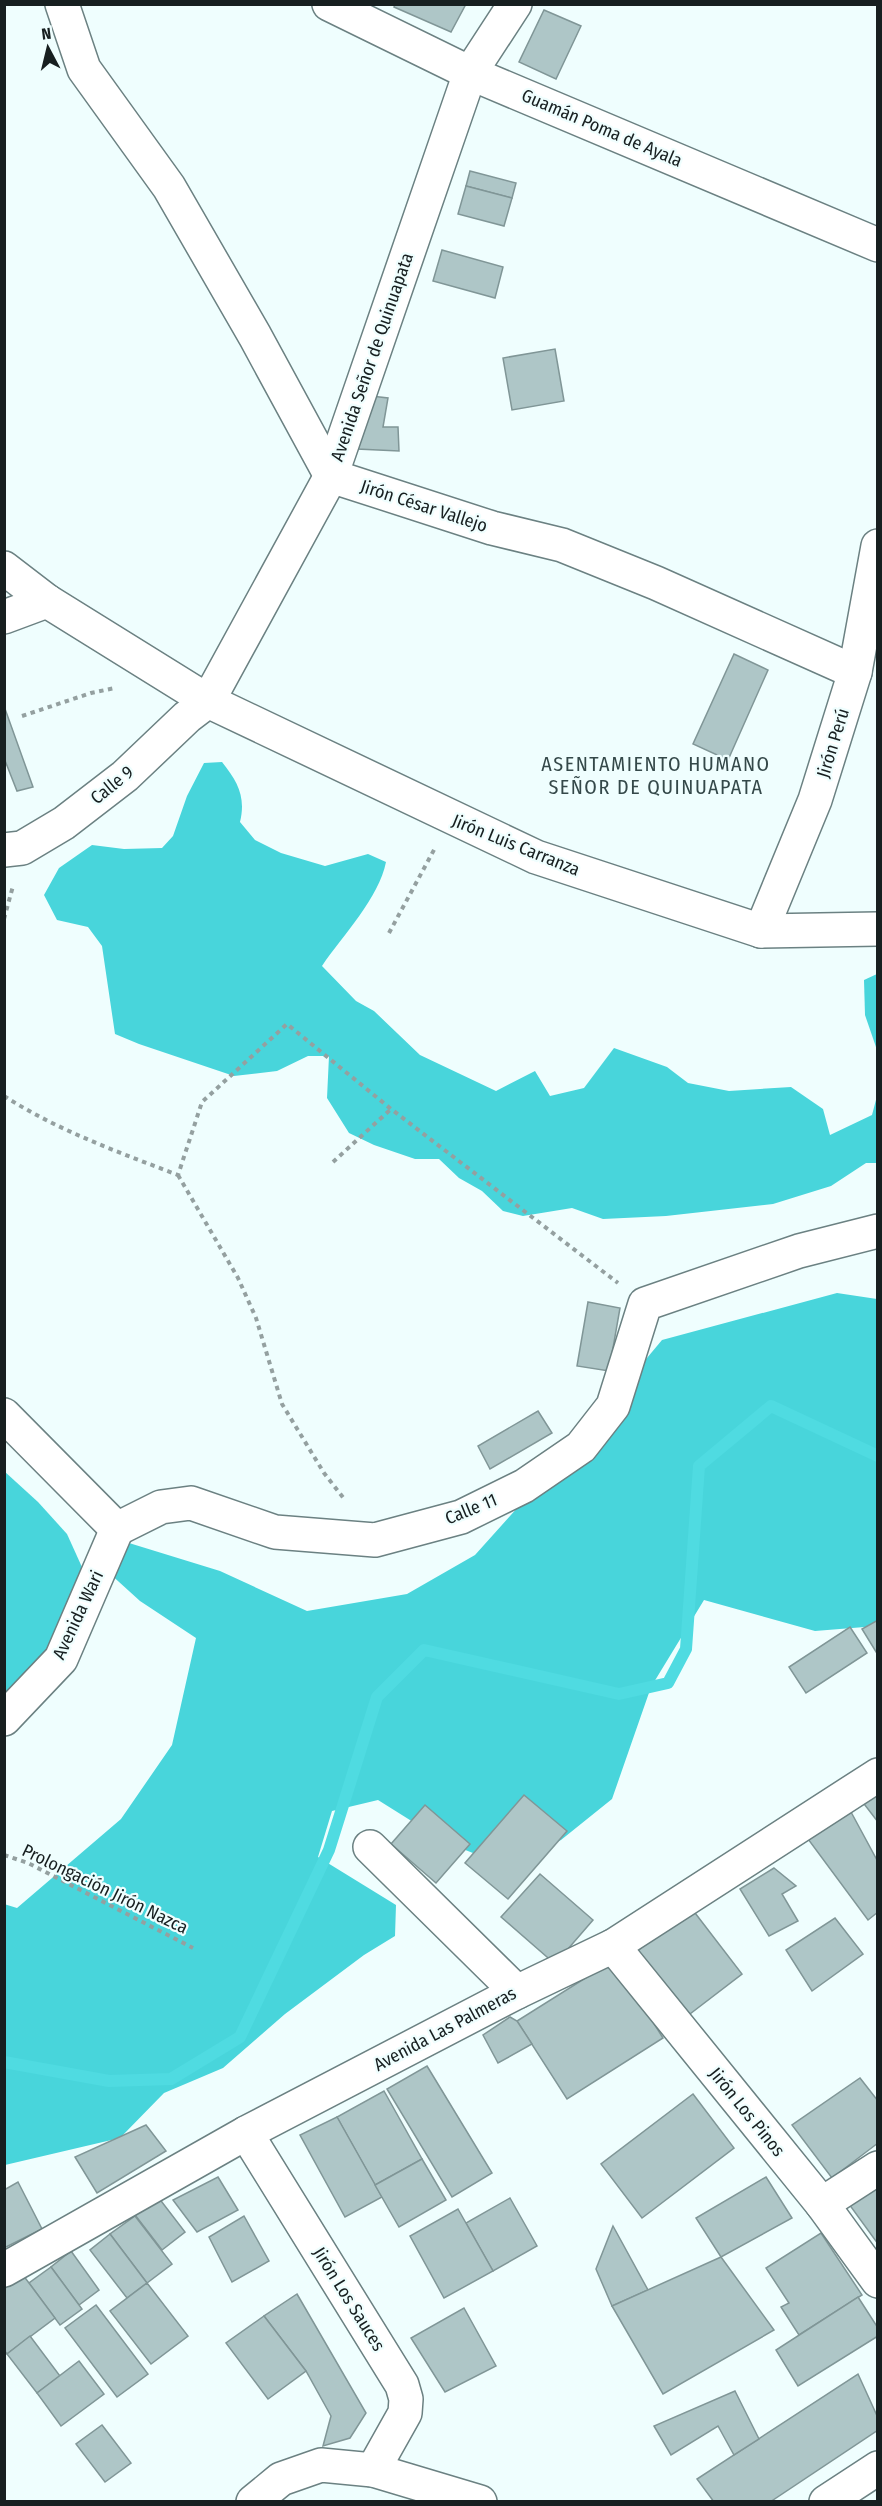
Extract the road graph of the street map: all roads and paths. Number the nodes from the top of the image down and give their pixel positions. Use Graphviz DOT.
graph roads {
  1 [pos="62,4"];
  2 [pos="329,4"];
  3 [pos="516,4"];
  4 [pos="470,73"];
  5 [pos="878,245"];
  6 [pos="331,476"];
  7 [pos="878,546"];
  8 [pos="4,568"];
  9 [pos="47,601"];
  10 [pos="4,617"];
  11 [pos="855,672"];
  12 [pos="124,686"];
  13 [pos="208,701"];
  14 [pos="22,716"];
  15 [pos="451,818"];
  16 [pos="4,850"];
  17 [pos="878,929"];
  18 [pos="761,931"];
  19 [pos="389,933"];
  20 [pos="4,1096"];
  21 [pos="391,1109"];
  22 [pos="333,1162"];
  23 [pos="178,1175"];
  24 [pos="878,1230"];
  25 [pos="645,1304"];
  26 [pos="4,1416"];
  27 [pos="117,1529"];
  28 [pos="375,1540"];
  29 [pos="4,1719"];
  30 [pos="878,1775"];
  31 [pos="370,1847"];
  32 [pos="4,1855"];
  33 [pos="613,1946"];
  34 [pos="194,1947"];
  35 [pos="517,1992"];
  36 [pos="246,2133"];
  37 [pos="878,2168"];
  38 [pos="822,2204"];
  39 [pos="4,2270"];
  40 [pos="878,2281"];
  41 [pos="373,2470"];
  42 [pos="864,2488"];
  43 [pos="253,2502"];
  44 [pos="480,2502"];
  45 [pos="826,2502"];
  1 -- 6 [label="street"];
  2 -- 4 [label="street, Guamán Poma de Ayala"];
  3 -- 4 [label="street, Avenida Señor de Quinuapata"];
  4 -- 5 [label="street, Guamán Poma de Ayala"];
  4 -- 6 [label="street, Avenida Señor de Quinuapata"];
  6 -- 11 [label="street, Jirón César Vallejo"];
  6 -- 13 [label="street, Avenida Señor de Quinuapata"];
  7 -- 11 [label="street, Jirón Perú"];
  8 -- 9 [label="street, Jirón Luis Carranza"];
  9 -- 10 [label="street"];
  9 -- 13 [label="street, Jirón Luis Carranza"];
  11 -- 18 [label="street, Jirón Perú"];
  12 -- 14 [label="path"];
  13 -- 15 [label="street, Jirón Luis Carranza"];
  13 -- 16 [label="street, Calle 9"];
  15 -- 18 [label="street, Jirón Luis Carranza"];
  15 -- 19 [label="path"];
  17 -- 18 [label="street, Jirón Luis Carranza"];
  20 -- 23 [label="path"];
  21 -- 22 [label="path"];
  21 -- 23 [label="path"];
  21 -- 25 [label="path"];
  23 -- 28 [label="path"];
  24 -- 25 [label="street"];
  25 -- 28 [label="street, Calle 11"];
  26 -- 27 [label="street"];
  27 -- 28 [label="street, Calle 11"];
  27 -- 29 [label="street, Avenida Wari"];
  30 -- 33 [label="street, Avenida Las Palmeras"];
  31 -- 35 [label="street"];
  32 -- 34 [label="path, Prolongación Jirón Nazca"];
  33 -- 35 [label="street, Avenida Las Palmeras"];
  33 -- 38 [label="street, Jirón Los Pinos"];
  35 -- 36 [label="street, Avenida Las Palmeras"];
  36 -- 39 [label="street, Avenida Las Palmeras"];
  36 -- 41 [label="street, Jirón Los Sauces"];
  37 -- 38 [label="street"];
  38 -- 40 [label="street, Jirón Los Pinos"];
  41 -- 43 [label="street"];
  41 -- 44 [label="street"];
  42 -- 45 [label="street"];
}
